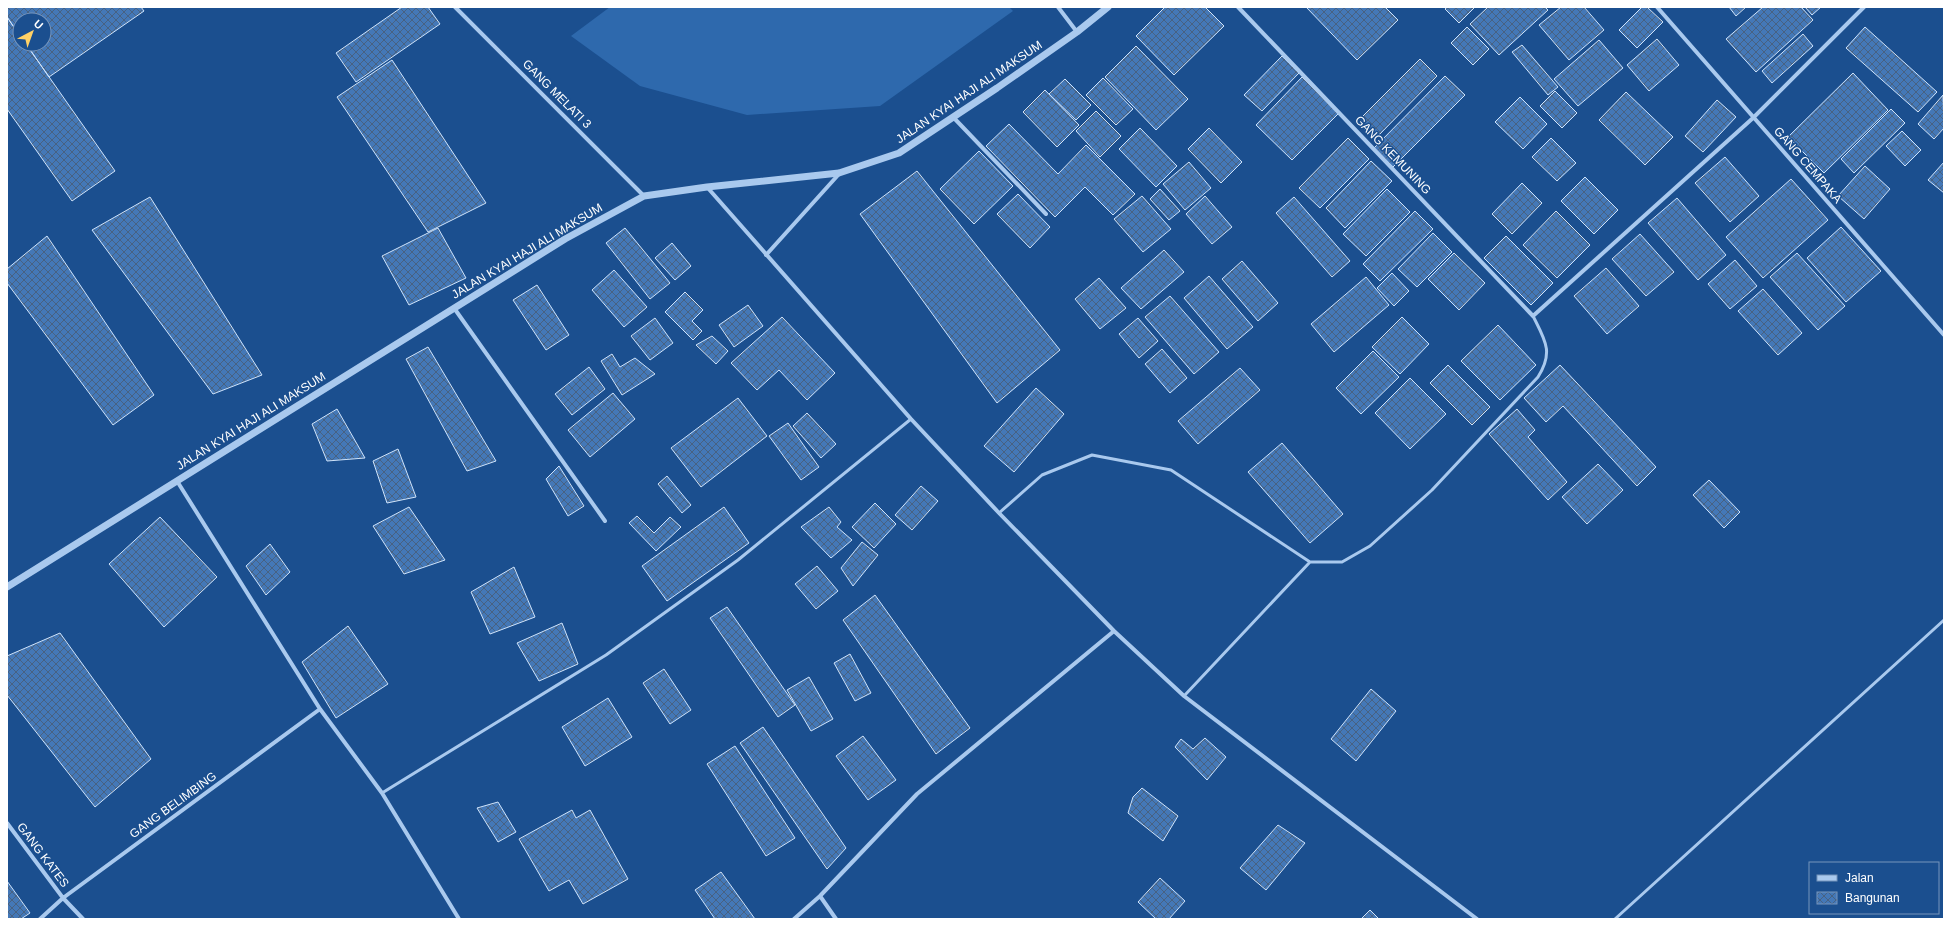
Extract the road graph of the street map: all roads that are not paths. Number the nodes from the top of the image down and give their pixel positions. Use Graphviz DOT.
graph roads {
  1 [pos="455,7"];
  2 [pos="1058,7"];
  3 [pos="1238,7"];
  4 [pos="1657,7"];
  5 [pos="1864,7"];
  6 [pos="1106,8"];
  7 [pos="1077,32"];
  8 [pos="953,117"];
  9 [pos="1753,118"];
  10 [pos="839,173"];
  11 [pos="707,187"];
  12 [pos="644,196"];
  13 [pos="1046,214"];
  14 [pos="766,255"];
  15 [pos="454,308"];
  16 [pos="1533,316"];
  17 [pos="1944,335"];
  18 [pos="911,419"];
  19 [pos="177,480"];
  20 [pos="999,513"];
  21 [pos="605,521"];
  22 [pos="1310,562"];
  23 [pos="7,587"];
  24 [pos="1944,620"];
  25 [pos="1114,631"];
  26 [pos="1184,696"];
  27 [pos="320,709"];
  28 [pos="382,793"];
  29 [pos="7,822"];
  30 [pos="820,896"];
  31 [pos="63,898"];
  32 [pos="40,919"];
  33 [pos="83,919"];
  34 [pos="459,919"];
  35 [pos="794,919"];
  36 [pos="836,919"];
  37 [pos="1477,919"];
  38 [pos="1615,919"];
  1 -- 12 [label="street, GANG MELATI 3"];
  2 -- 7 [label="street"];
  3 -- 16 [label="street, GANG KEMUNING"];
  4 -- 9 [label="street, GANG CEMPAKA"];
  5 -- 9 [label="street"];
  6 -- 7 [label="street, JALAN KYAI HAJI ALI MAKSUM"];
  7 -- 8 [label="street, JALAN KYAI HAJI ALI MAKSUM"];
  8 -- 10 [label="street, JALAN KYAI HAJI ALI MAKSUM"];
  8 -- 13 [label="street"];
  9 -- 16 [label="street"];
  9 -- 17 [label="street, GANG CEMPAKA"];
  10 -- 11 [label="street, JALAN KYAI HAJI ALI MAKSUM"];
  10 -- 14 [label="street"];
  11 -- 12 [label="street, JALAN KYAI HAJI ALI MAKSUM"];
  11 -- 14 [label="street"];
  12 -- 15 [label="street, JALAN KYAI HAJI ALI MAKSUM"];
  14 -- 18 [label="street"];
  15 -- 19 [label="street, JALAN KYAI HAJI ALI MAKSUM"];
  15 -- 21 [label="street"];
  16 -- 22 [label="lane"];
  18 -- 20 [label="street"];
  18 -- 28 [label="lane"];
  19 -- 23 [label="street, JALAN KYAI HAJI ALI MAKSUM"];
  19 -- 27 [label="street"];
  20 -- 22 [label="lane"];
  20 -- 25 [label="street"];
  22 -- 26 [label="lane"];
  24 -- 38 [label="lane"];
  25 -- 26 [label="street"];
  25 -- 30 [label="street"];
  26 -- 37 [label="street"];
  27 -- 28 [label="street"];
  27 -- 31 [label="street, GANG BELIMBING"];
  28 -- 34 [label="street"];
  29 -- 31 [label="street, GANG KATES"];
  30 -- 35 [label="street"];
  30 -- 36 [label="street"];
  31 -- 32 [label="street, GANG BELIMBING"];
  31 -- 33 [label="street, GANG KATES"];
}
